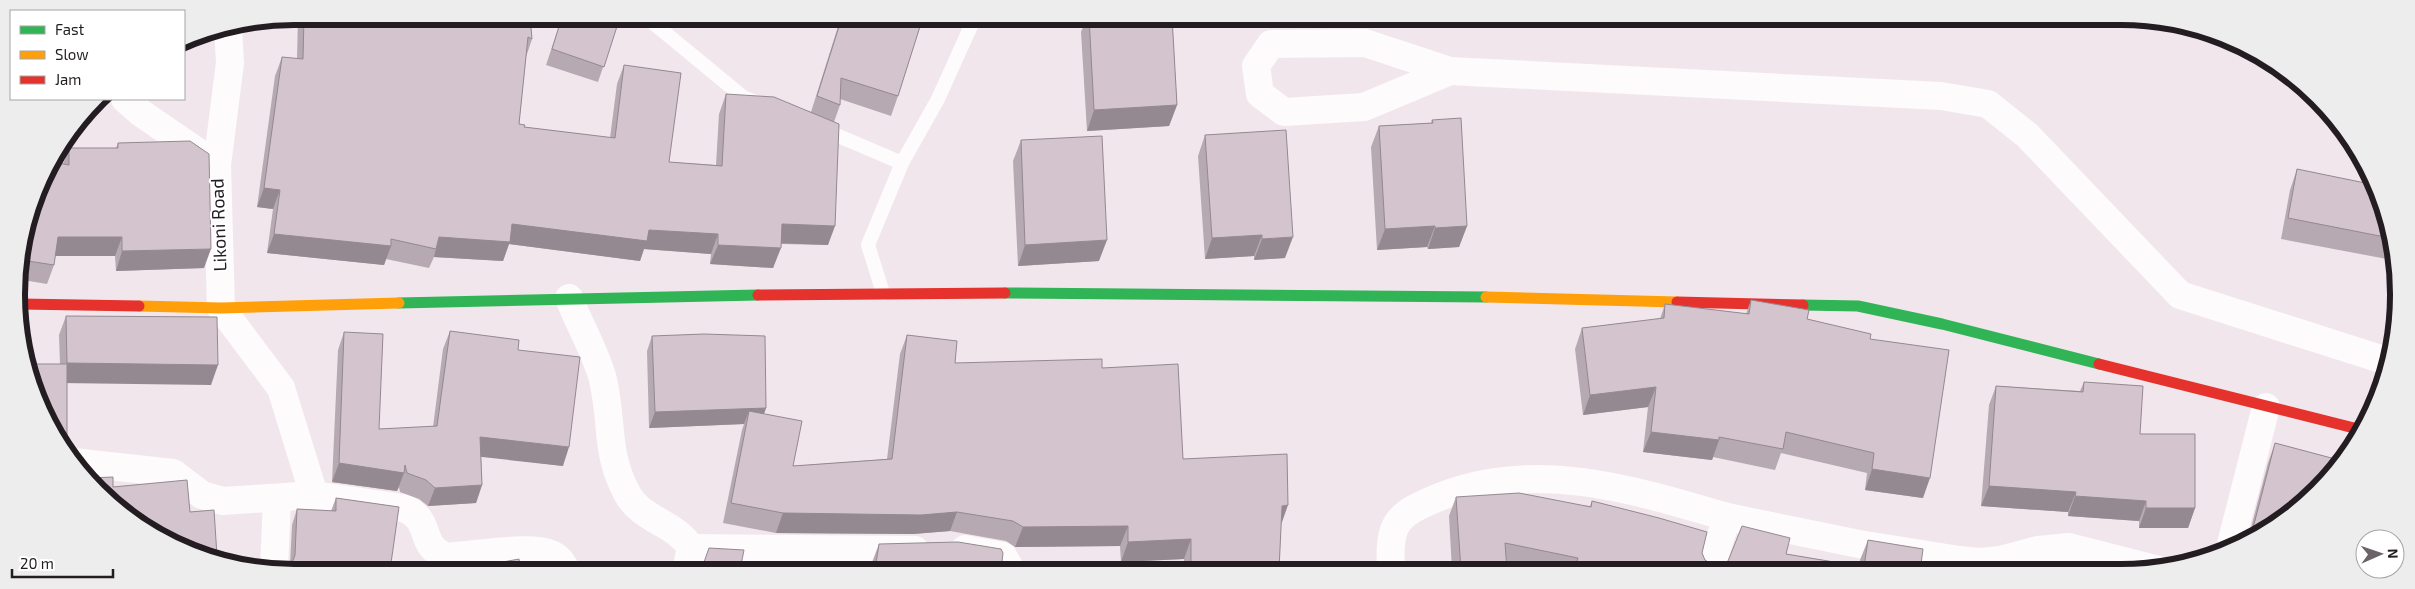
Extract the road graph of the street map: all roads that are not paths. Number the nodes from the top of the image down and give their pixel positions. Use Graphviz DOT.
graph roads {
  1 [pos="656,25"];
  2 [pos="971,25"];
  3 [pos="228,33"];
  4 [pos="1450,71"];
  5 [pos="126,100"];
  6 [pos="770,108"];
  7 [pos="805,122"];
  8 [pos="902,163"];
  9 [pos="217,165"];
  10 [pos="884,293"];
  11 [pos="568,298"];
  12 [pos="26,304"];
  13 [pos="222,308"];
  14 [pos="2382,359"];
  15 [pos="2266,407"];
  16 [pos="2354,428"];
  17 [pos="85,463"];
  18 [pos="314,495"];
  19 [pos="277,499"];
  20 [pos="1728,517"];
  21 [pos="2232,539"];
  22 [pos="689,559"];
  23 [pos="274,563"];
  24 [pos="2133,563"];
  25 [pos="562,564"];
  26 [pos="1008,564"];
  27 [pos="1391,564"];
  28 [pos="1712,564"];
  1 -- 6 [label="lane"];
  2 -- 8 [label="lane"];
  3 -- 9 [label="street"];
  4 -- 4 [label="street"];
  4 -- 14 [label="street"];
  5 -- 9 [label="street, Likoni Road"];
  7 -- 8 [label="lane"];
  8 -- 10 [label="lane"];
  9 -- 13 [label="street, Likoni Road"];
  10 -- 11 [label="street"];
  10 -- 15 [label="street"];
  11 -- 13 [label="street"];
  11 -- 22 [label="street"];
  12 -- 13 [label="street"];
  13 -- 18 [label="street"];
  15 -- 16 [label="street"];
  15 -- 21 [label="street"];
  17 -- 19 [label="street"];
  18 -- 19 [label="street"];
  18 -- 25 [label="street"];
  19 -- 23 [label="street"];
  20 -- 24 [label="street"];
  20 -- 27 [label="street"];
  20 -- 28 [label="street"];
  22 -- 26 [label="street"];
}
